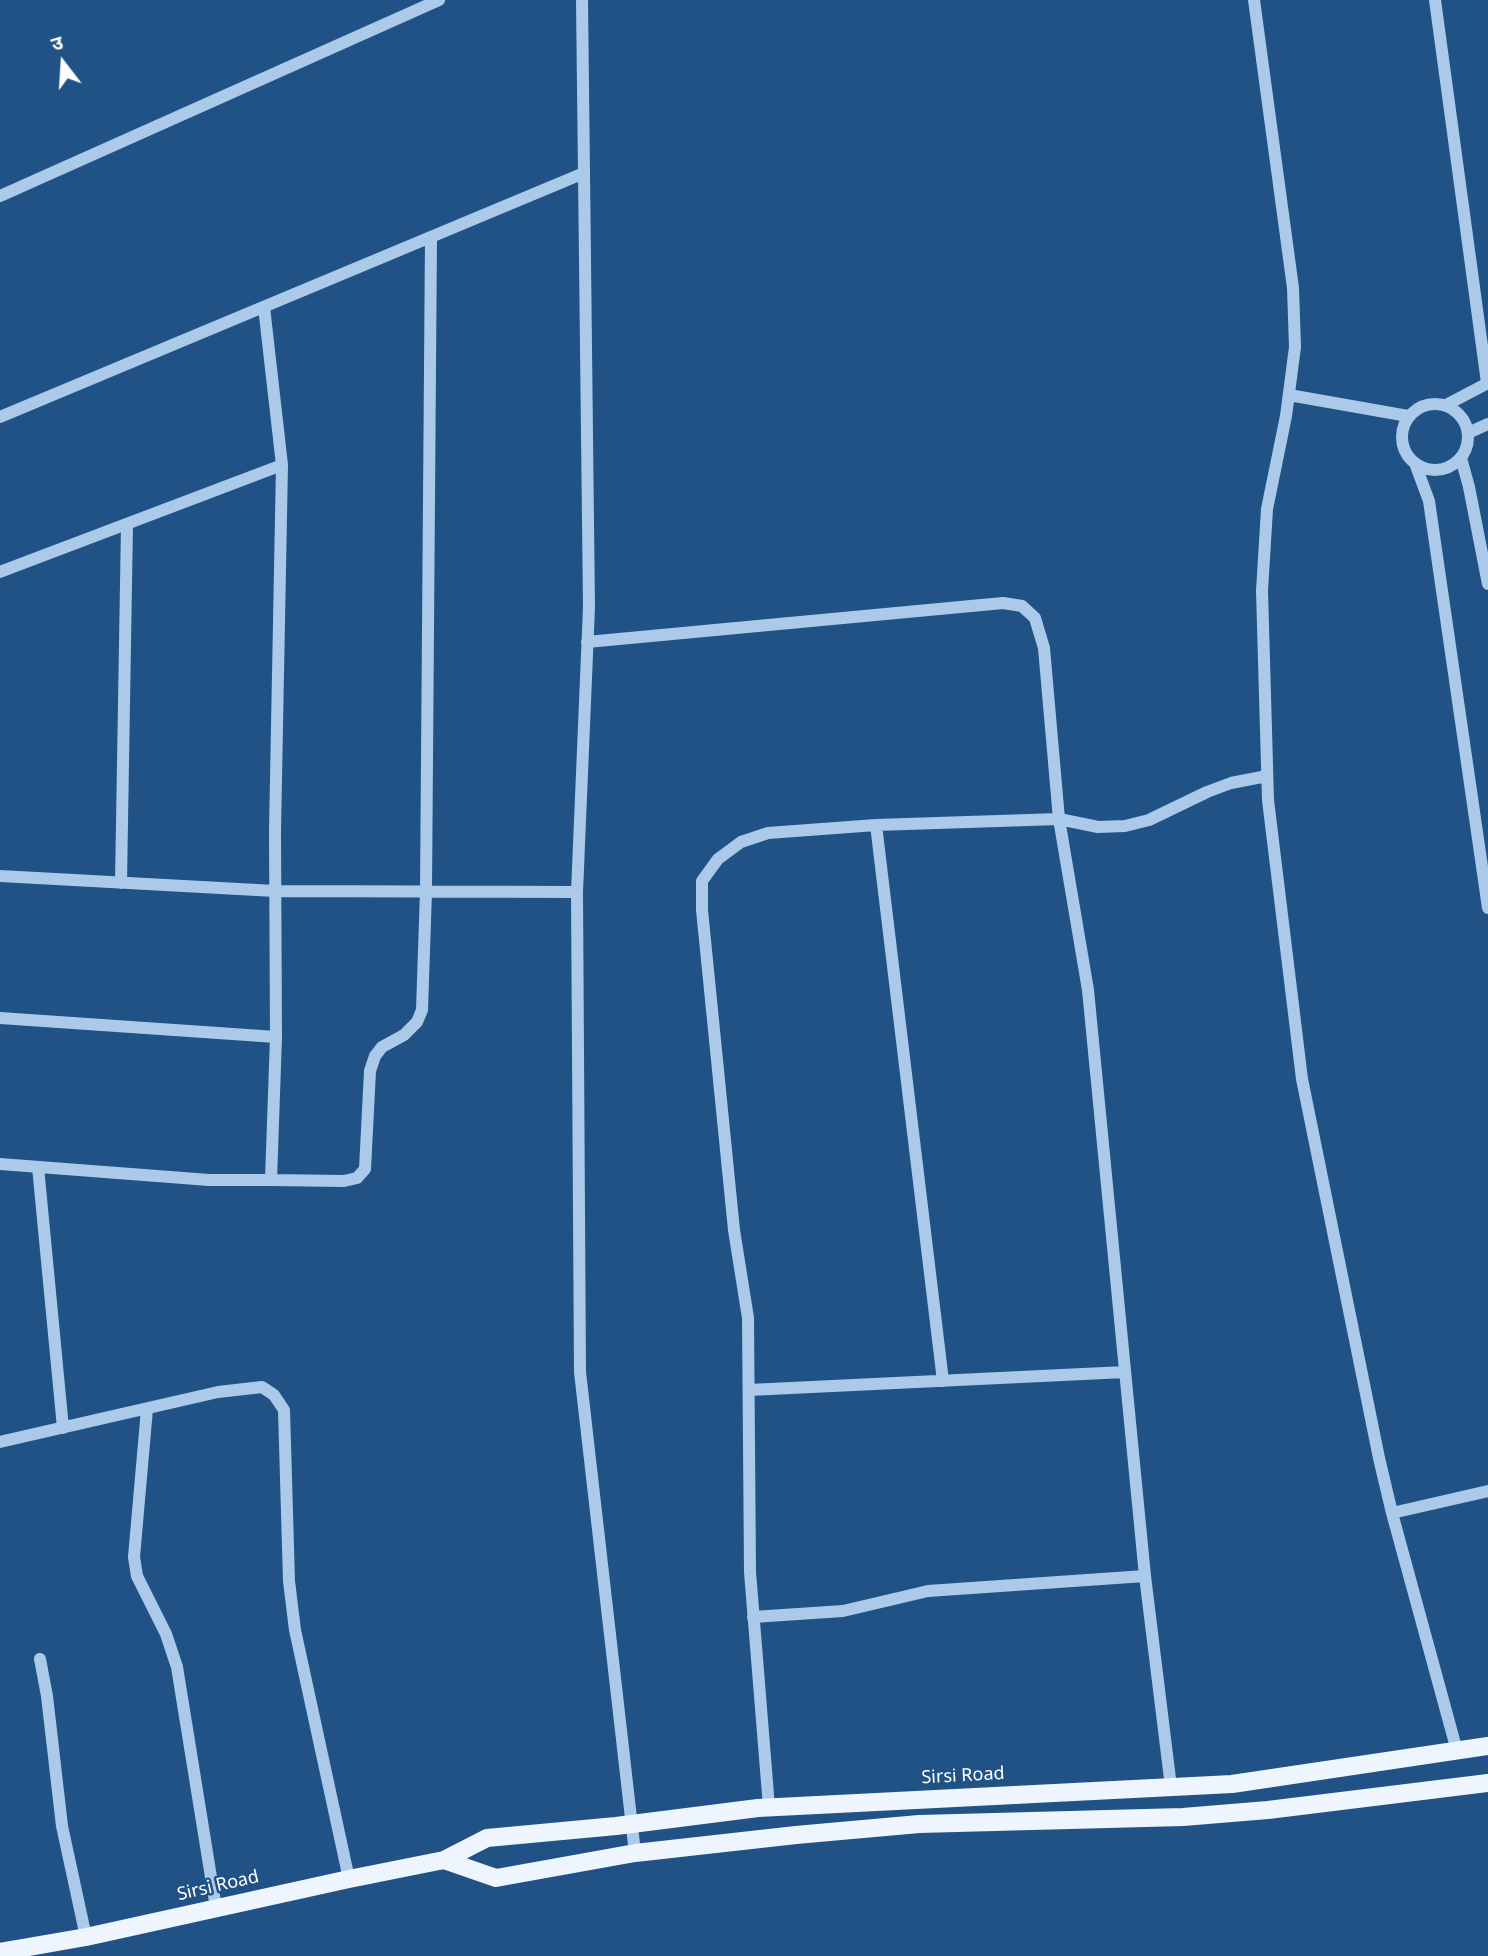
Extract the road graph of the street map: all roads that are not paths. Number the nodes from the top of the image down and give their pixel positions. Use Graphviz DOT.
graph roads {
  1 [pos="439,0"];
  2 [pos="582,0"];
  3 [pos="1254,0"];
  4 [pos="1435,0"];
  5 [pos="584,173"];
  6 [pos="0,196"];
  7 [pos="431,237"];
  8 [pos="264,307"];
  9 [pos="1488,383"];
  10 [pos="1289,395"];
  11 [pos="1446,405"];
  12 [pos="1408,416"];
  13 [pos="0,417"];
  14 [pos="1488,424"];
  15 [pos="1468,433"];
  16 [pos="1461,458"];
  17 [pos="282,465"];
  18 [pos="1416,466"];
  19 [pos="127,524"];
  20 [pos="0,572"];
  21 [pos="1488,584"];
  22 [pos="587,642"];
  23 [pos="1267,776"];
  24 [pos="1059,819"];
  25 [pos="876,825"];
  26 [pos="0,876"];
  27 [pos="121,883"];
  28 [pos="275,891"];
  29 [pos="426,891"];
  30 [pos="577,892"];
  31 [pos="1488,907"];
  32 [pos="0,1018"];
  33 [pos="276,1037"];
  34 [pos="0,1164"];
  35 [pos="38,1167"];
  36 [pos="271,1180"];
  37 [pos="1125,1372"];
  38 [pos="943,1381"];
  39 [pos="748,1390"];
  40 [pos="147,1409"];
  41 [pos="63,1428"];
  42 [pos="0,1442"];
  43 [pos="1488,1491"];
  44 [pos="1392,1513"];
  45 [pos="1146,1576"];
  46 [pos="753,1617"];
  47 [pos="40,1659"];
  48 [pos="1488,1745"];
  49 [pos="1457,1751"];
  50 [pos="1488,1783"];
  51 [pos="1171,1787"];
  52 [pos="769,1807"];
  53 [pos="632,1823"];
  54 [pos="635,1853"];
  55 [pos="444,1860"];
  56 [pos="349,1879"];
  57 [pos="216,1908"];
  58 [pos="86,1937"];
  59 [pos="0,1952"];
  1 -- 6 [label="street"];
  2 -- 5 [label="street"];
  3 -- 10 [label="street"];
  4 -- 9 [label="street"];
  5 -- 7 [label="street"];
  5 -- 22 [label="street"];
  7 -- 8 [label="street"];
  7 -- 29 [label="street"];
  8 -- 13 [label="street"];
  8 -- 17 [label="street"];
  9 -- 11 [label="street"];
  10 -- 12 [label="street"];
  10 -- 23 [label="street"];
  11 -- 12 [label="street"];
  11 -- 15 [label="street"];
  12 -- 18 [label="street"];
  14 -- 15 [label="street"];
  15 -- 16 [label="street"];
  16 -- 18 [label="street"];
  16 -- 21 [label="street"];
  17 -- 19 [label="street"];
  17 -- 28 [label="street"];
  18 -- 31 [label="street"];
  19 -- 20 [label="street"];
  19 -- 27 [label="street"];
  22 -- 24 [label="street"];
  22 -- 30 [label="street"];
  23 -- 24 [label="street"];
  23 -- 44 [label="street"];
  24 -- 25 [label="street"];
  24 -- 37 [label="street"];
  25 -- 38 [label="street"];
  25 -- 39 [label="street"];
  26 -- 27 [label="street"];
  27 -- 28 [label="street"];
  28 -- 29 [label="street"];
  28 -- 33 [label="street"];
  29 -- 30 [label="street"];
  29 -- 36 [label="street"];
  30 -- 53 [label="street"];
  32 -- 33 [label="street"];
  33 -- 36 [label="street"];
  34 -- 35 [label="street"];
  35 -- 36 [label="street"];
  35 -- 41 [label="street"];
  37 -- 38 [label="street"];
  37 -- 45 [label="street"];
  38 -- 39 [label="street"];
  39 -- 46 [label="street"];
  40 -- 41 [label="street"];
  40 -- 56 [label="street"];
  40 -- 57 [label="street"];
  41 -- 42 [label="street"];
  43 -- 44 [label="street"];
  44 -- 49 [label="street"];
  45 -- 46 [label="street"];
  45 -- 51 [label="street"];
  46 -- 52 [label="street"];
  47 -- 58 [label="street"];
  48 -- 49 [label="main road, Sirsi Road"];
  49 -- 51 [label="main road, Sirsi Road"];
  50 -- 54 [label="main road"];
  51 -- 52 [label="main road, Sirsi Road"];
  52 -- 53 [label="main road, Sirsi Road"];
  53 -- 54 [label="street"];
  53 -- 55 [label="main road, Sirsi Road"];
  54 -- 55 [label="main road"];
  55 -- 56 [label="main road, Sirsi Road"];
  56 -- 57 [label="main road, Sirsi Road"];
  57 -- 58 [label="main road, Sirsi Road"];
  58 -- 59 [label="main road, Sirsi Road"];
}
